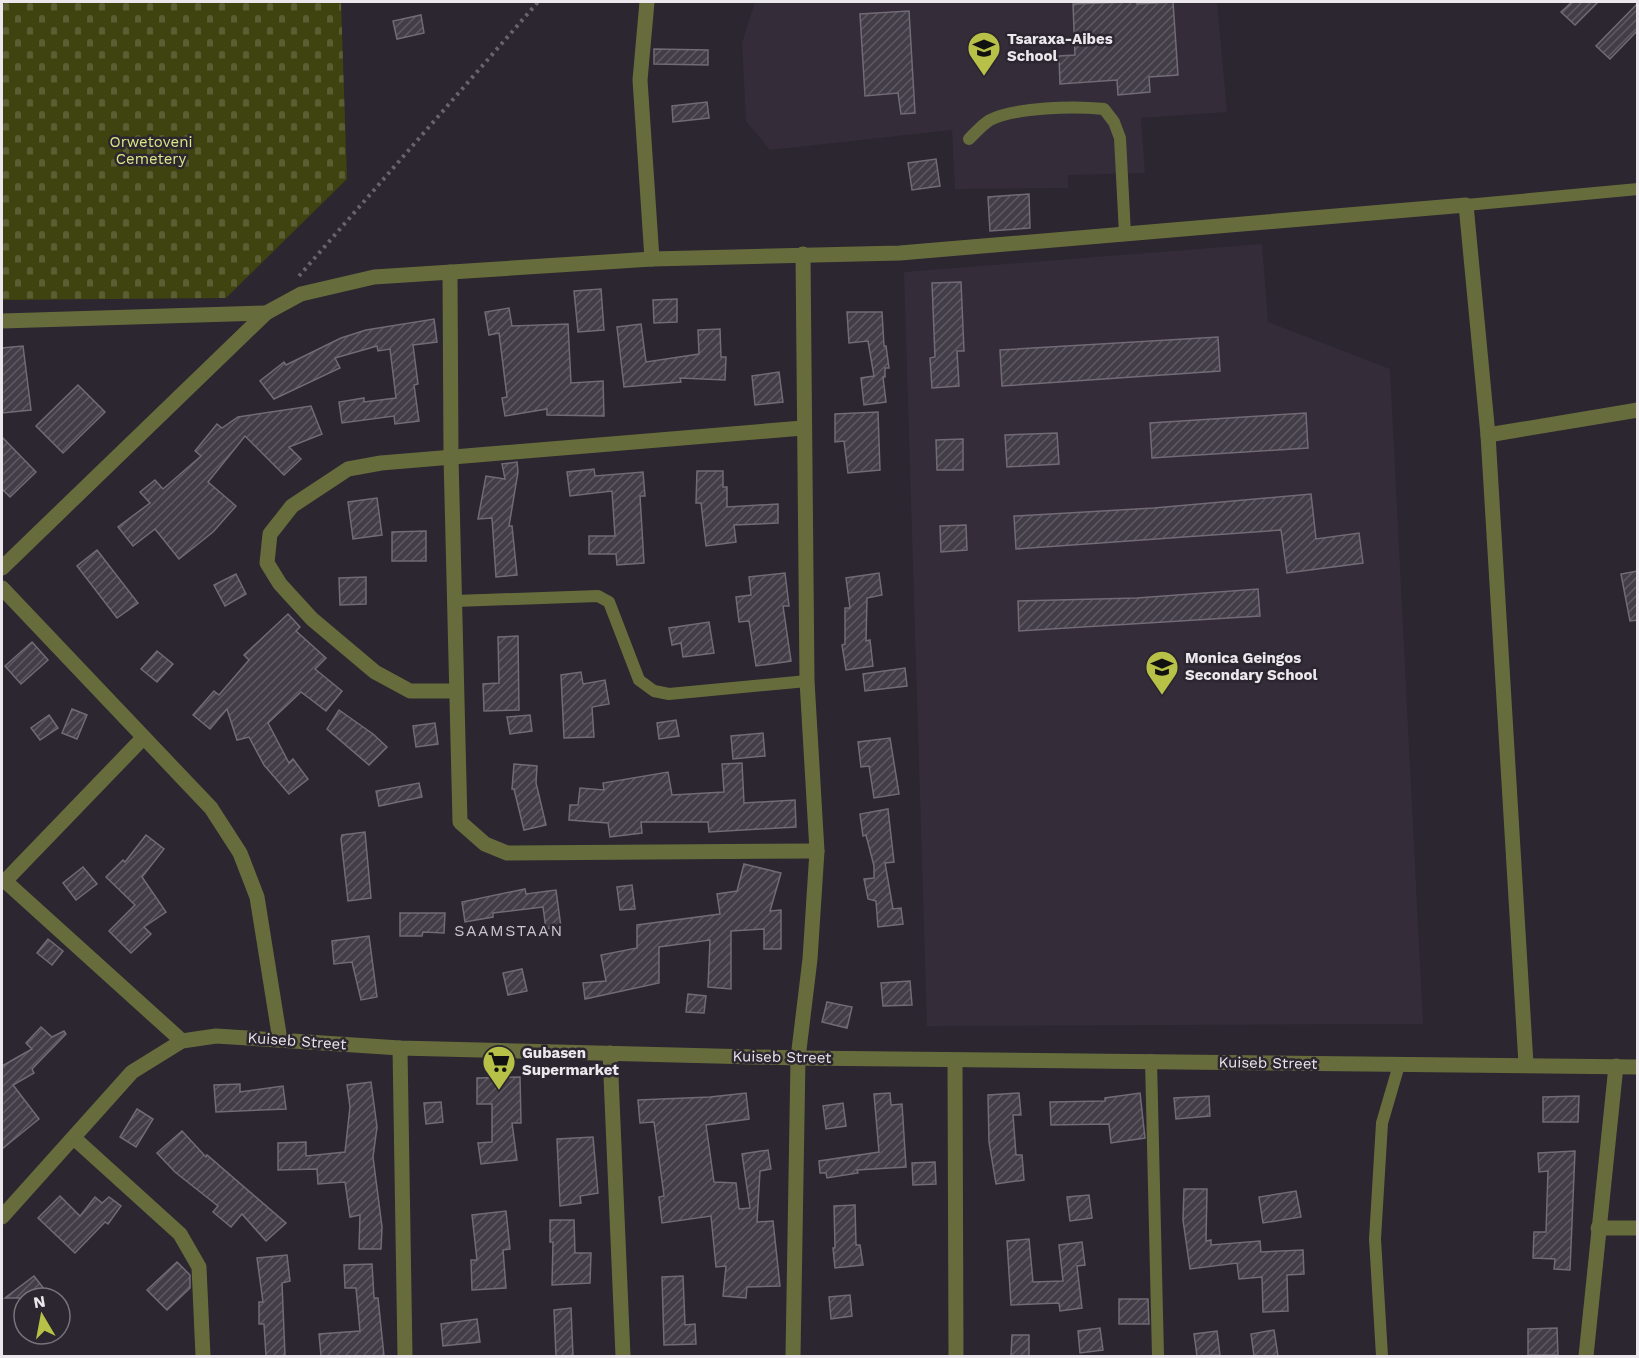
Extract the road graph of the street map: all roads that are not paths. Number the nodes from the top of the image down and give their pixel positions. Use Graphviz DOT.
graph roads {
  1 [pos="647,2"];
  2 [pos="969,139"];
  3 [pos="1638,189"];
  4 [pos="1466,205"];
  5 [pos="1125,234"];
  6 [pos="803,254"];
  7 [pos="652,259"];
  8 [pos="450,272"];
  9 [pos="266,312"];
  10 [pos="2,321"];
  11 [pos="1638,410"];
  12 [pos="803,428"];
  13 [pos="1488,435"];
  14 [pos="451,457"];
  15 [pos="2,568"];
  16 [pos="2,588"];
  17 [pos="455,601"];
  18 [pos="807,681"];
  19 [pos="456,691"];
  20 [pos="143,738"];
  21 [pos="817,851"];
  22 [pos="3,883"];
  23 [pos="280,1040"];
  24 [pos="182,1041"];
  25 [pos="400,1048"];
  26 [pos="610,1053"];
  27 [pos="798,1058"];
  28 [pos="1151,1060"];
  29 [pos="955,1061"];
  30 [pos="1526,1064"];
  31 [pos="1399,1065"];
  32 [pos="1616,1066"];
  33 [pos="1638,1066"];
  34 [pos="74,1138"];
  35 [pos="2,1217"];
  36 [pos="1598,1228"];
  37 [pos="1638,1228"];
  38 [pos="203,1356"];
  39 [pos="405,1356"];
  40 [pos="623,1356"];
  41 [pos="793,1356"];
  42 [pos="956,1356"];
  43 [pos="1158,1356"];
  44 [pos="1382,1356"];
  45 [pos="1586,1356"];
  1 -- 7 [label="street"];
  2 -- 5 [label="lane"];
  3 -- 4 [label="lane"];
  4 -- 5 [label="street"];
  4 -- 13 [label="street"];
  5 -- 6 [label="street"];
  6 -- 7 [label="street"];
  6 -- 12 [label="street"];
  7 -- 8 [label="street"];
  8 -- 9 [label="street"];
  8 -- 14 [label="street"];
  9 -- 10 [label="street"];
  9 -- 15 [label="street"];
  11 -- 13 [label="street"];
  12 -- 14 [label="street"];
  12 -- 18 [label="street"];
  13 -- 30 [label="street"];
  14 -- 17 [label="street"];
  14 -- 19 [label="street"];
  16 -- 20 [label="street"];
  17 -- 18 [label="lane"];
  17 -- 19 [label="street"];
  18 -- 21 [label="street"];
  19 -- 21 [label="street"];
  20 -- 22 [label="street"];
  20 -- 23 [label="street"];
  21 -- 27 [label="street"];
  22 -- 24 [label="street"];
  23 -- 24 [label="street, Kuiseb Street"];
  23 -- 25 [label="street, Kuiseb Street"];
  24 -- 34 [label="street, Kuiseb Street"];
  25 -- 26 [label="street, Kuiseb Street"];
  25 -- 39 [label="street"];
  26 -- 27 [label="street, Kuiseb Street"];
  26 -- 40 [label="street"];
  27 -- 29 [label="street, Kuiseb Street"];
  27 -- 41 [label="street"];
  28 -- 29 [label="street, Kuiseb Street"];
  28 -- 31 [label="street, Kuiseb Street"];
  28 -- 43 [label="lane"];
  29 -- 42 [label="street"];
  30 -- 31 [label="street, Kuiseb Street"];
  30 -- 32 [label="street, Kuiseb Street"];
  31 -- 44 [label="lane"];
  32 -- 33 [label="street, Kuiseb Street"];
  32 -- 36 [label="street"];
  34 -- 35 [label="street, Kuiseb Street"];
  34 -- 38 [label="street"];
  36 -- 37 [label="street"];
  36 -- 45 [label="street"];
}
